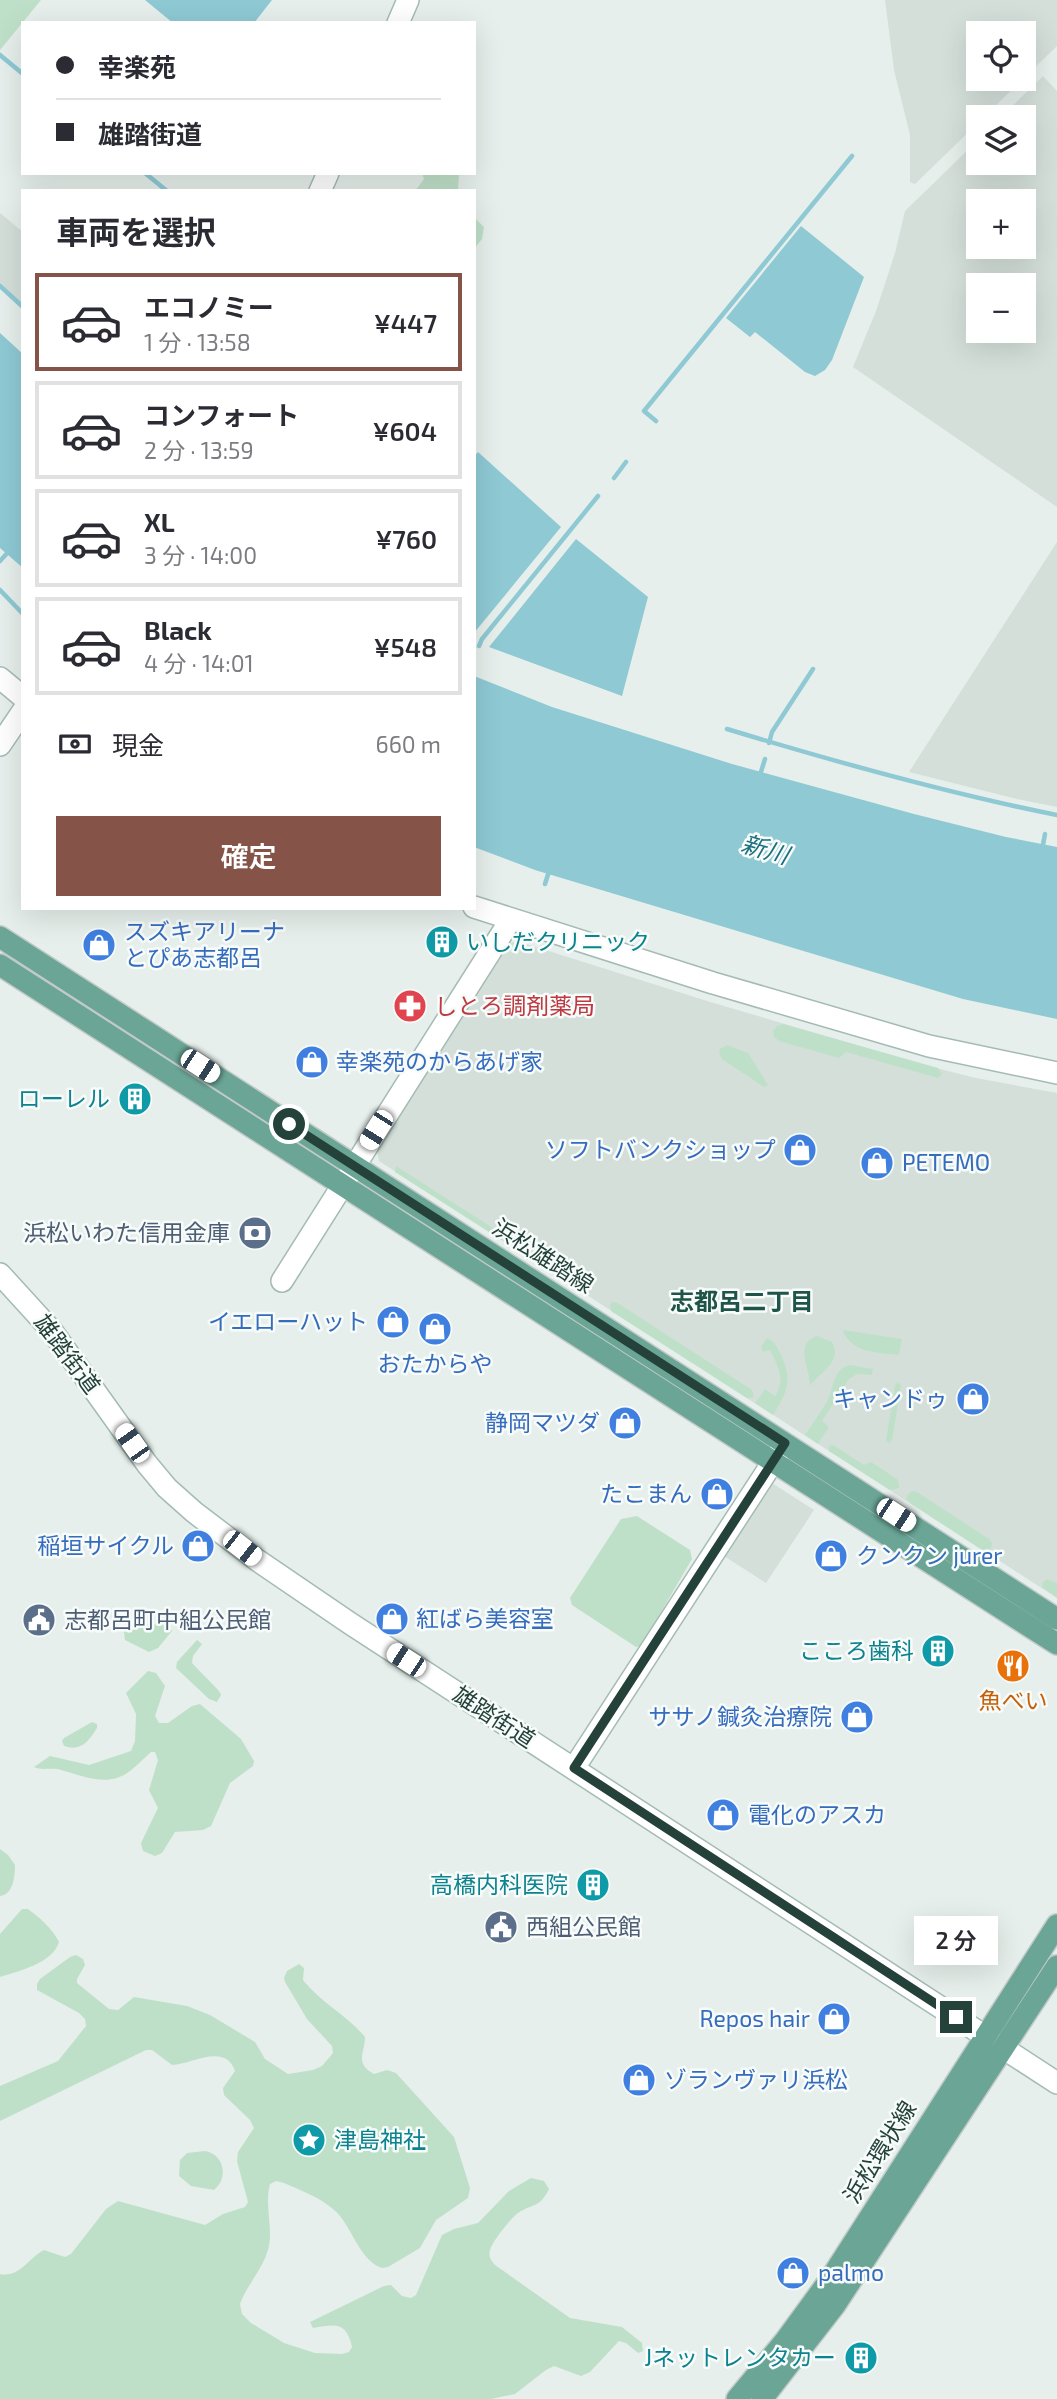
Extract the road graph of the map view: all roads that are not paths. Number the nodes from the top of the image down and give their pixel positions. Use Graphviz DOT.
graph roads {
  1 [pos="408,0"];
  2 [pos="399,21"];
  3 [pos="0,678"];
  4 [pos="21,695"];
  5 [pos="21,714"];
  6 [pos="0,745"];
  7 [pos="476,908"];
  8 [pos="511,919"];
  9 [pos="0,937"];
  10 [pos="0,965"];
  11 [pos="1057,1073"];
  12 [pos="353,1166"];
  13 [pos="342,1184"];
  14 [pos="0,1274"];
  15 [pos="282,1280"];
  16 [pos="779,1452"];
  17 [pos="1057,1619"];
  18 [pos="1057,1644"];
  19 [pos="574,1768"];
  20 [pos="1057,1925"];
  21 [pos="1057,1966"];
  22 [pos="985,2036"];
  23 [pos="1004,2049"];
  24 [pos="1057,2083"];
  25 [pos="737,2399"];
  26 [pos="762,2399"];
  1 -- 2 [label="street"];
  3 -- 4 [label="street"];
  5 -- 6 [label="street"];
  7 -- 8 [label="street"];
  8 -- 11 [label="street"];
  8 -- 12 [label="street"];
  9 -- 12 [label="main road, 浜松雄踏線"];
  10 -- 13 [label="main road, 浜松雄踏線"];
  12 -- 13 [label="street"];
  12 -- 16 [label="main road, 浜松雄踏線"];
  13 -- 15 [label="street"];
  13 -- 16 [label="main road, 浜松雄踏線"];
  14 -- 19 [label="street, 雄踏街道"];
  16 -- 17 [label="main road, 浜松雄踏線"];
  16 -- 18 [label="main road, 浜松雄踏線"];
  16 -- 19 [label="street"];
  19 -- 22 [label="street, 雄踏街道"];
  20 -- 22 [label="main road, 浜松環状線"];
  21 -- 23 [label="main road, 浜松環状線"];
  22 -- 23 [label="street, 雄踏街道"];
  22 -- 25 [label="main road, 浜松環状線"];
  23 -- 24 [label="street, 雄踏街道"];
  23 -- 26 [label="main road, 浜松環状線"];
}
